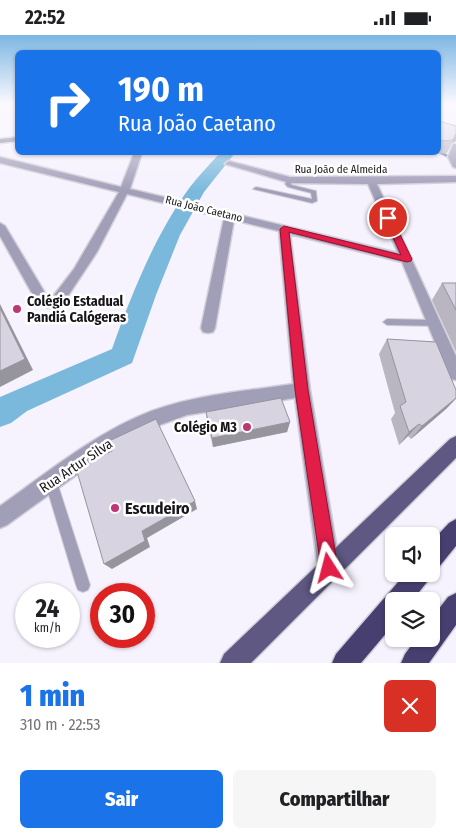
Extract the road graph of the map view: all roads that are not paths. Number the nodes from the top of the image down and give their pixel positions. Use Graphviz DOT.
graph roads {
  1 [pos="15,139"];
  2 [pos="0,141"];
  3 [pos="456,146"];
  4 [pos="137,155"];
  5 [pos="0,160"];
  6 [pos="228,164"];
  7 [pos="456,165"];
  8 [pos="456,179"];
  9 [pos="290,180"];
  10 [pos="370,181"];
  11 [pos="125,189"];
  12 [pos="256,189"];
  13 [pos="230,215"];
  14 [pos="1,228"];
  15 [pos="284,229"];
  16 [pos="407,259"];
  17 [pos="387,322"];
  18 [pos="435,323"];
  19 [pos="208,328"];
  20 [pos="456,373"];
  21 [pos="302,390"];
  22 [pos="456,445"];
  23 [pos="51,482"];
  24 [pos="0,518"];
  25 [pos="456,530"];
  26 [pos="440,549"];
  27 [pos="329,568"];
  28 [pos="412,582"];
  29 [pos="83,585"];
  30 [pos="404,592"];
  31 [pos="456,605"];
  32 [pos="385,616"];
  33 [pos="233,663"];
  34 [pos="345,663"];
  35 [pos="414,663"];
  1 -- 2 [label="main road"];
  3 -- 7 [label="street"];
  4 -- 11 [label="street"];
  5 -- 11 [label="street, Rua João Caetano"];
  6 -- 9 [label="street, Rua João de Almeida"];
  8 -- 10 [label="street, Rua João de Almeida"];
  9 -- 10 [label="street, Rua João de Almeida"];
  9 -- 12 [label="lane"];
  10 -- 16 [label="street"];
  11 -- 13 [label="street, Rua João Caetano"];
  11 -- 14 [label="street"];
  13 -- 15 [label="street, Rua João Caetano"];
  13 -- 19 [label="street"];
  15 -- 16 [label="street, Rua João Caetano"];
  15 -- 21 [label="street"];
  16 -- 18 [label="street"];
  17 -- 18 [label="lane"];
  18 -- 20 [label="street"];
  21 -- 23 [label="street, Rua Artur Silva"];
  21 -- 27 [label="street"];
  22 -- 27 [label="main road"];
  23 -- 24 [label="street, Rua Artur Silva"];
  23 -- 29 [label="lane"];
  25 -- 26 [label="highway"];
  27 -- 33 [label="main road"];
  28 -- 30 [label="highway"];
  31 -- 35 [label="highway"];
  32 -- 34 [label="highway"];
}
